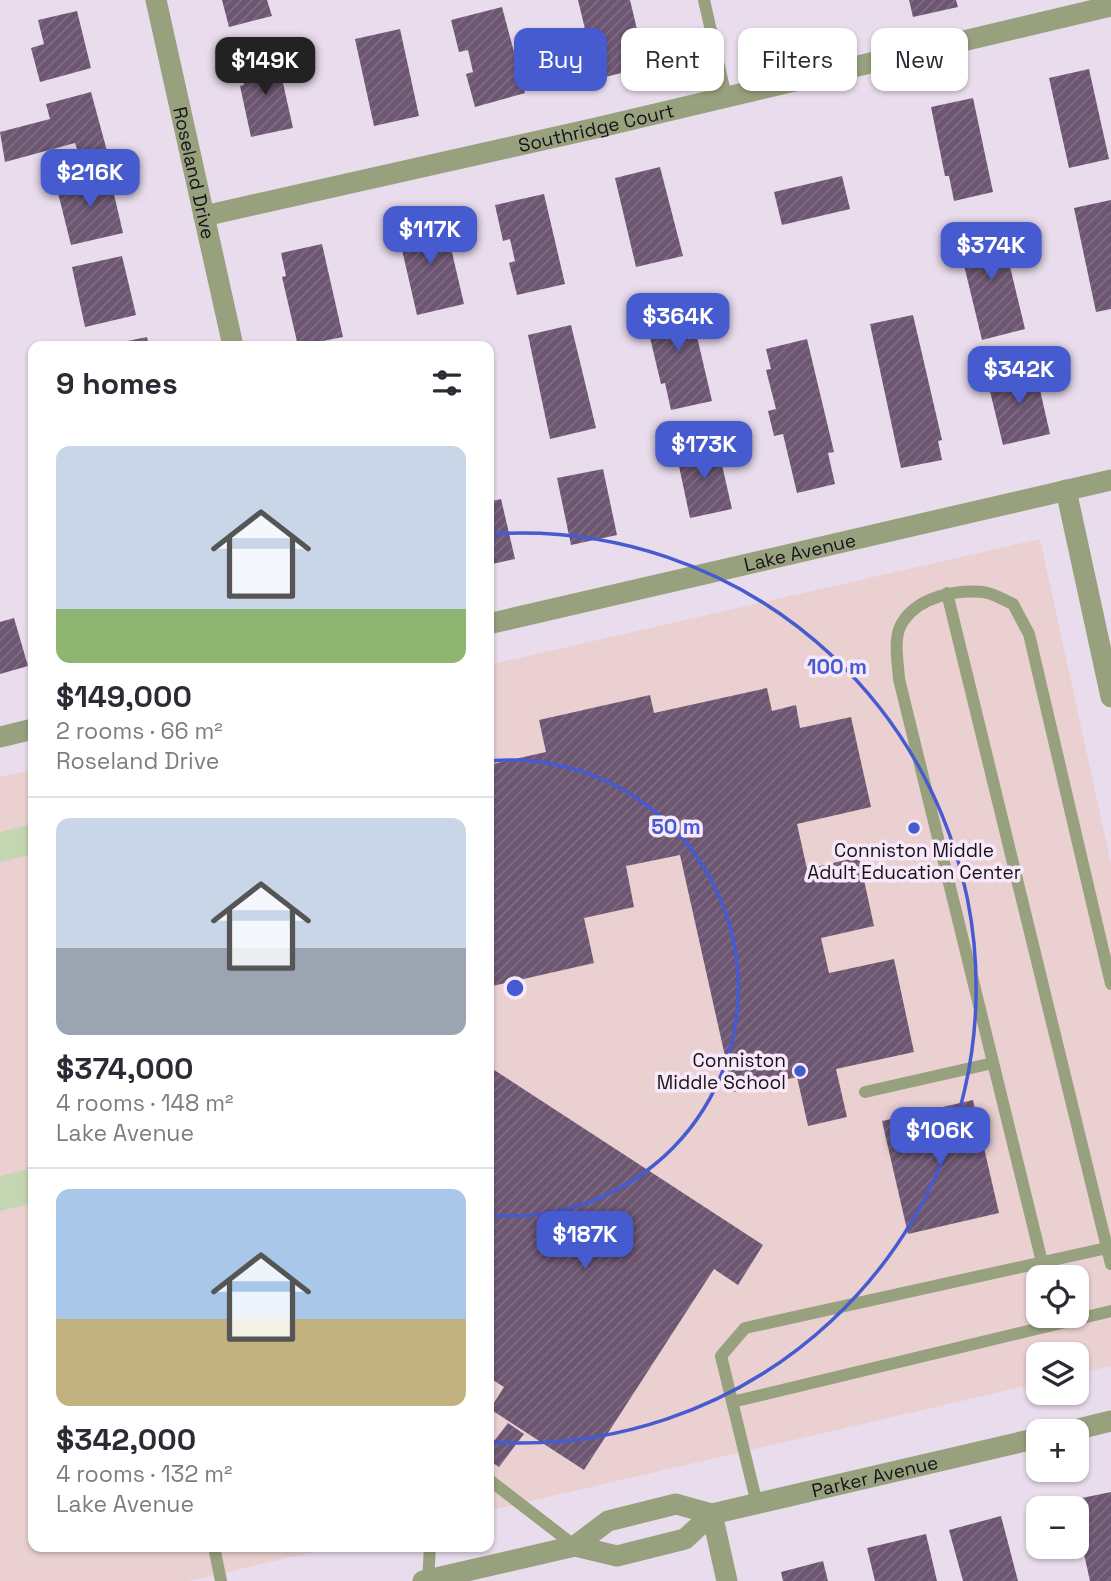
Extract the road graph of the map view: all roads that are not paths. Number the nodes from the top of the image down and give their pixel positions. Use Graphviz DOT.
graph roads {
  1 [pos="156,0"];
  2 [pos="704,0"];
  3 [pos="1111,6"];
  4 [pos="726,97"];
  5 [pos="204,216"];
  6 [pos="232,341"];
  7 [pos="1111,480"];
  8 [pos="1066,490"];
  9 [pos="947,593"];
  10 [pos="494,623"];
  11 [pos="1111,697"];
  12 [pos="28,730"];
  13 [pos="0,737"];
  14 [pos="1111,984"];
  15 [pos="993,1063"];
  16 [pos="865,1092"];
  17 [pos="1109,1248"];
  18 [pos="1042,1262"];
  19 [pos="1111,1264"];
  20 [pos="1111,1311"];
  21 [pos="732,1402"];
  22 [pos="1111,1421"];
  23 [pos="1089,1426"];
  24 [pos="1026,1441"];
  25 [pos="494,1484"];
  26 [pos="757,1504"];
  27 [pos="712,1514"];
  28 [pos="575,1546"];
  29 [pos="215,1552"];
  30 [pos="429,1552"];
  31 [pos="426,1580"];
  32 [pos="222,1581"];
  33 [pos="727,1581"];
  1 -- 5 [label="street, Roseland Drive"];
  2 -- 4 [label="lane"];
  3 -- 4 [label="street, Southridge Court"];
  4 -- 5 [label="street, Southridge Court"];
  5 -- 6 [label="street, Roseland Drive"];
  7 -- 8 [label="street, Lake Avenue"];
  8 -- 10 [label="street, Lake Avenue"];
  8 -- 11 [label="street"];
  9 -- 14 [label="lane"];
  9 -- 15 [label="lane"];
  9 -- 17 [label="lane"];
  12 -- 13 [label="street"];
  15 -- 16 [label="lane"];
  15 -- 18 [label="lane"];
  17 -- 18 [label="lane"];
  17 -- 19 [label="lane"];
  18 -- 21 [label="lane"];
  20 -- 21 [label="lane"];
  21 -- 26 [label="lane"];
  22 -- 23 [label="street"];
  24 -- 26 [label="street, Parker Avenue"];
  25 -- 28 [label="lane"];
  26 -- 27 [label="street, Parker Avenue"];
  27 -- 28 [label="street, Parker Avenue"];
  27 -- 28 [label="street, Parker Avenue"];
  27 -- 33 [label="street"];
  28 -- 31 [label="street, Parker Avenue"];
  29 -- 32 [label="lane"];
  30 -- 31 [label="lane"];
}
